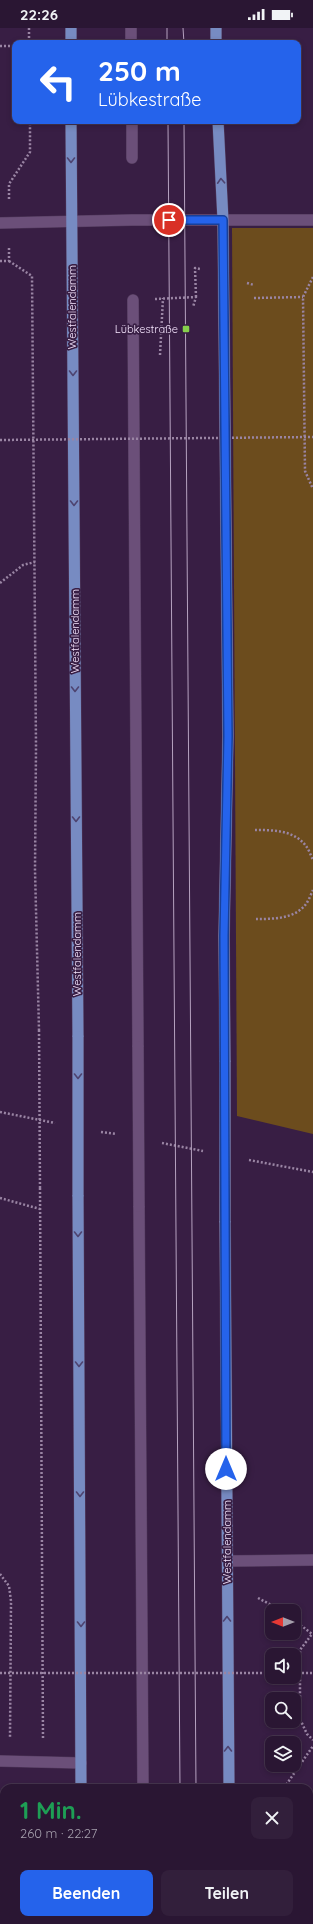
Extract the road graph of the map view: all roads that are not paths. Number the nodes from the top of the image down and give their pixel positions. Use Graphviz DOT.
graph roads {
  1 [pos="71,28"];
  2 [pos="131,28"];
  3 [pos="216,28"];
  4 [pos="71,40"];
  5 [pos="131,40"];
  6 [pos="216,40"];
  7 [pos="71,124"];
  8 [pos="132,124"];
  9 [pos="218,124"];
  10 [pos="132,158"];
  11 [pos="223,220"];
  12 [pos="313,220"];
  13 [pos="72,222"];
  14 [pos="4,223"];
  15 [pos="133,300"];
  16 [pos="313,1560"];
  17 [pos="227,1562"];
  18 [pos="5,1762"];
  19 [pos="82,1763"];
  20 [pos="82,1784"];
  21 [pos="143,1784"];
  22 [pos="229,1784"];
  1 -- 4 [label="main road"];
  2 -- 5 [label="street"];
  3 -- 6 [label="main road"];
  7 -- 13 [label="main road, Westfalendamm, one-way"];
  8 -- 10 [label="street"];
  11 -- 9 [label="main road, Westfalendamm, one-way"];
  11 -- 12 [label="street"];
  11 -- 13 [label="street"];
  11 -- 17 [label="main road, Westfalendamm, bridge"];
  13 -- 14 [label="street"];
  13 -- 19 [label="main road, Westfalendamm, one-way, bridge"];
  15 -- 21 [label="street, bridge"];
  16 -- 17 [label="street"];
  22 -- 17 [label="main road, Westfalendamm, one-way"];
  18 -- 19 [label="street"];
  19 -- 20 [label="main road, Westfalendamm"];
}
